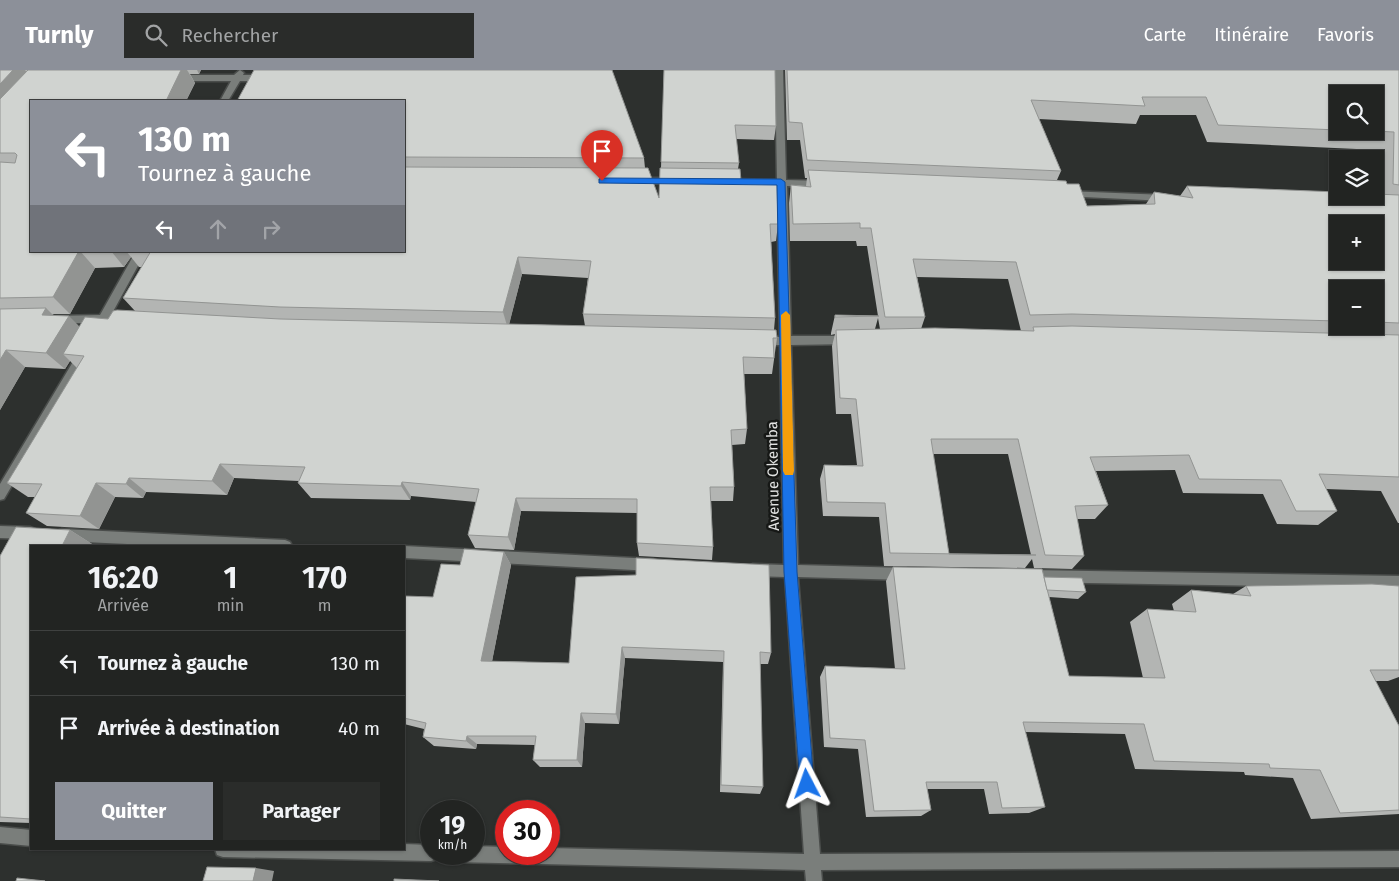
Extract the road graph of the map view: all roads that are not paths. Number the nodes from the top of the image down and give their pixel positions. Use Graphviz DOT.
graph roads {
  1 [pos="241,70"];
  2 [pos="779,70"];
  3 [pos="169,78"];
  4 [pos="276,78"];
  5 [pos="236,79"];
  6 [pos="225,100"];
  7 [pos="622,181"];
  8 [pos="682,181"];
  9 [pos="722,182"];
  10 [pos="781,182"];
  11 [pos="831,184"];
  12 [pos="1059,194"];
  13 [pos="1178,199"];
  14 [pos="141,252"];
  15 [pos="108,319"];
  16 [pos="47,320"];
  17 [pos="747,340"];
  18 [pos="865,340"];
  19 [pos="786,341"];
  20 [pos="0,495"];
  21 [pos="0,532"];
  22 [pos="265,545"];
  23 [pos="405,552"];
  24 [pos="662,566"];
  25 [pos="741,570"];
  26 [pos="791,572"];
  27 [pos="920,574"];
  28 [pos="1010,576"];
  29 [pos="1399,582"];
  30 [pos="0,835"];
  31 [pos="30,838"];
  32 [pos="275,850"];
  33 [pos="420,853"];
  34 [pos="485,855"];
  35 [pos="1399,859"];
  36 [pos="813,862"];
  37 [pos="814,881"];
  1 -- 5 [label="street"];
  2 -- 10 [label="street, Avenue Okemba"];
  3 -- 5 [label="street"];
  4 -- 5 [label="street"];
  5 -- 6 [label="street"];
  7 -- 8 [label="street"];
  9 -- 10 [label="street"];
  10 -- 11 [label="street"];
  10 -- 19 [label="street, Avenue Okemba"];
  12 -- 13 [label="street"];
  14 -- 15 [label="street"];
  15 -- 16 [label="street"];
  15 -- 20 [label="street"];
  17 -- 19 [label="street"];
  18 -- 19 [label="street"];
  19 -- 26 [label="street, Avenue Okemba"];
  21 -- 22 [label="street"];
  23 -- 24 [label="street"];
  25 -- 26 [label="street"];
  26 -- 27 [label="street"];
  26 -- 36 [label="street, Avenue Okemba"];
  28 -- 29 [label="street"];
  30 -- 31 [label="street"];
  32 -- 33 [label="street"];
  34 -- 36 [label="street"];
  35 -- 36 [label="street"];
  36 -- 37 [label="street, Avenue Okemba"];
}
